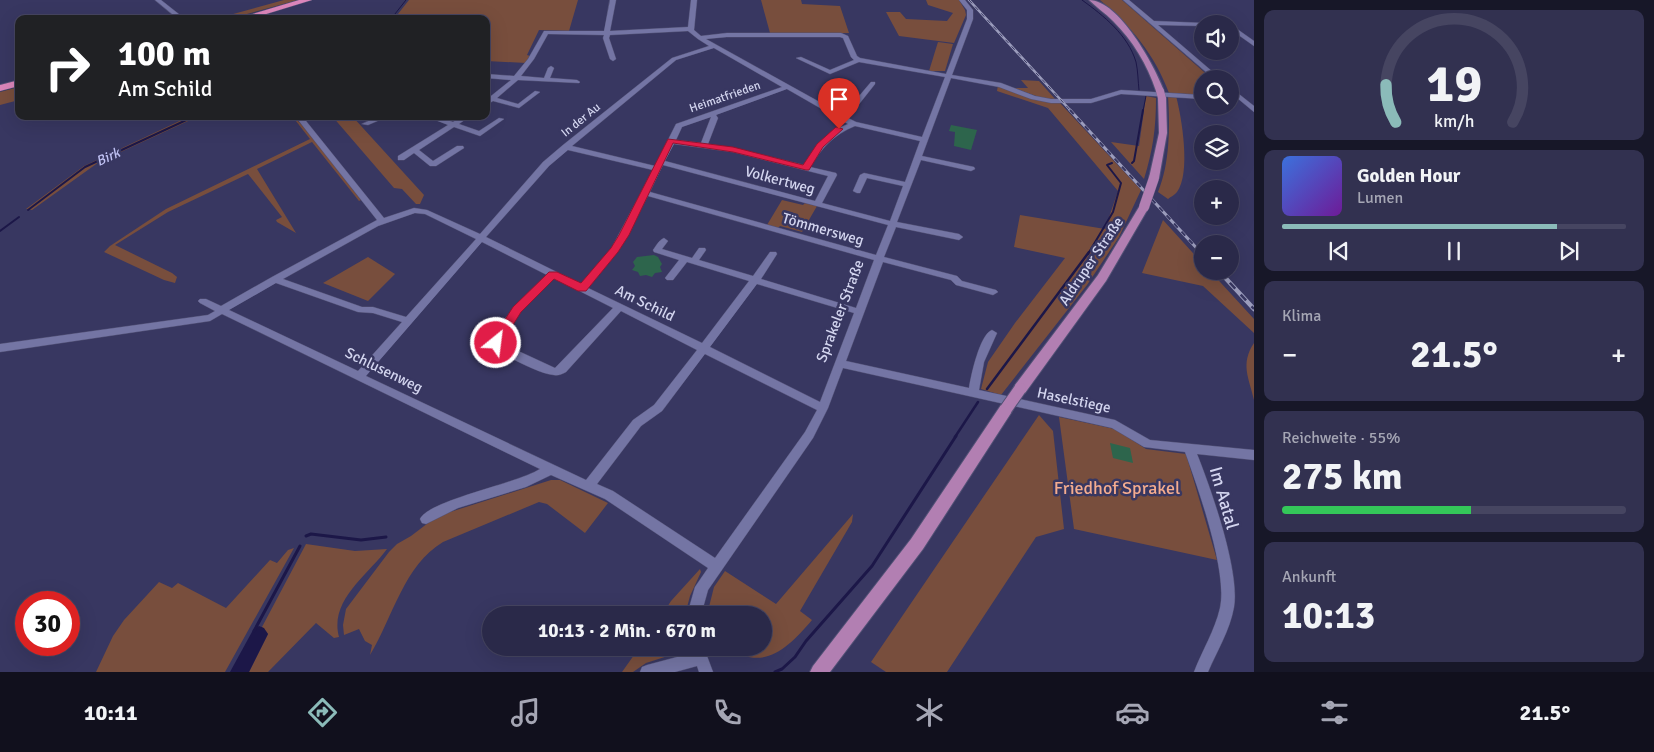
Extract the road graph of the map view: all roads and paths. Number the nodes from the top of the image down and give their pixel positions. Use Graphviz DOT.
graph roads {
  1 [pos="158,0"];
  2 [pos="613,0"];
  3 [pos="694,0"];
  4 [pos="962,0"];
  5 [pos="1092,0"];
  6 [pos="1126,0"];
  7 [pos="311,1"];
  8 [pos="177,15"];
  9 [pos="256,15"];
  10 [pos="266,15"];
  11 [pos="1153,23"];
  12 [pos="1194,24"];
  13 [pos="691,29"];
  14 [pos="608,33"];
  15 [pos="1239,33"];
  16 [pos="700,38"];
  17 [pos="1254,44"];
  18 [pos="714,46"];
  19 [pos="799,58"];
  20 [pos="613,59"];
  21 [pos="858,60"];
  22 [pos="551,68"];
  23 [pos="1208,70"];
  24 [pos="490,76"];
  25 [pos="949,76"];
  26 [pos="516,78"];
  27 [pos="15,79"];
  28 [pos="547,80"];
  29 [pos="577,82"];
  30 [pos="0,83"];
  31 [pos="873,83"];
  32 [pos="15,84"];
  33 [pos="788,87"];
  34 [pos="0,88"];
  35 [pos="536,92"];
  36 [pos="1239,96"];
  37 [pos="1194,97"];
  38 [pos="1242,99"];
  39 [pos="490,100"];
  40 [pos="490,101"];
  41 [pos="1254,110"];
  42 [pos="712,114"];
  43 [pos="843,119"];
  44 [pos="301,120"];
  45 [pos="376,120"];
  46 [pos="440,120"];
  47 [pos="461,120"];
  48 [pos="501,120"];
  49 [pos="366,124"];
  50 [pos="854,124"];
  51 [pos="454,125"];
  52 [pos="671,140"];
  53 [pos="925,140"];
  54 [pos="704,145"];
  55 [pos="566,147"];
  56 [pos="460,148"];
  57 [pos="415,150"];
  58 [pos="918,157"];
  59 [pos="401,158"];
  60 [pos="658,165"];
  61 [pos="806,168"];
  62 [pos="971,170"];
  63 [pos="908,185"];
  64 [pos="857,191"];
  65 [pos="645,193"];
  66 [pos="817,204"];
  67 [pos="382,221"];
  68 [pos="893,224"];
  69 [pos="959,237"];
  70 [pos="482,238"];
  71 [pos="664,241"];
  72 [pos="702,250"];
  73 [pos="773,254"];
  74 [pos="690,259"];
  75 [pos="880,259"];
  76 [pos="553,274"];
  77 [pos="670,278"];
  78 [pos="275,279"];
  79 [pos="756,279"];
  80 [pos="582,288"];
  81 [pos="993,292"];
  82 [pos="204,301"];
  83 [pos="620,307"];
  84 [pos="222,310"];
  85 [pos="860,312"];
  86 [pos="409,320"];
  87 [pos="992,333"];
  88 [pos="0,348"];
  89 [pos="703,348"];
  90 [pos="840,364"];
  91 [pos="360,376"];
  92 [pos="973,393"];
  93 [pos="823,408"];
  94 [pos="1189,448"];
  95 [pos="1254,455"];
  96 [pos="550,469"];
  97 [pos="589,485"];
  98 [pos="426,519"];
  99 [pos="716,567"];
  100 [pos="697,606"];
  101 [pos="704,664"];
  102 [pos="647,672"];
  103 [pos="820,672"];
  104 [pos="1201,672"];
  1 -- 8 [label="street"];
  2 -- 14 [label="street"];
  3 -- 13 [label="street"];
  4 -- 25 [label="street, Sprakeler Straße"];
  5 -- 103 [label="main road, Aldruper Straße, bridge"];
  6 -- 11 [label="street"];
  7 -- 9 [label="highway"];
  7 -- 10 [label="highway"];
  11 -- 12 [label="street"];
  11 -- 23 [label="street"];
  13 -- 14 [label="street"];
  13 -- 16 [label="street"];
  14 -- 20 [label="street"];
  14 -- 26 [label="street"];
  15 -- 17 [label="street"];
  16 -- 18 [label="street"];
  16 -- 21 [label="street"];
  18 -- 33 [label="street"];
  18 -- 55 [label="street, In der Au"];
  19 -- 21 [label="street"];
  21 -- 25 [label="street"];
  22 -- 28 [label="street"];
  24 -- 26 [label="street"];
  25 -- 37 [label="street"];
  25 -- 53 [label="street, Sprakeler Straße"];
  26 -- 28 [label="street"];
  26 -- 39 [label="street"];
  27 -- 30 [label="highway"];
  28 -- 29 [label="street"];
  31 -- 43 [label="street"];
  32 -- 34 [label="highway"];
  33 -- 42 [label="street, Heimatfrieden"];
  33 -- 43 [label="street"];
  35 -- 40 [label="street"];
  36 -- 38 [label="street"];
  38 -- 41 [label="street"];
  42 -- 52 [label="street, Heimatfrieden"];
  42 -- 54 [label="street"];
  43 -- 50 [label="street"];
  44 -- 67 [label="street"];
  45 -- 49 [label="street"];
  46 -- 51 [label="street"];
  47 -- 51 [label="street"];
  48 -- 51 [label="street"];
  50 -- 53 [label="street"];
  50 -- 61 [label="street"];
  51 -- 57 [label="street"];
  52 -- 54 [label="street"];
  52 -- 60 [label="street, Heimatfrieden"];
  53 -- 58 [label="street, Sprakeler Straße"];
  54 -- 61 [label="street"];
  55 -- 60 [label="street, Volkertweg"];
  55 -- 70 [label="street, In der Au"];
  56 -- 57 [label="street"];
  57 -- 59 [label="street"];
  58 -- 62 [label="street"];
  58 -- 63 [label="street, Sprakeler Straße"];
  60 -- 65 [label="street, Heimatfrieden"];
  60 -- 66 [label="street, Volkertweg"];
  61 -- 66 [label="street"];
  63 -- 64 [label="street"];
  63 -- 68 [label="street, Sprakeler Straße"];
  65 -- 75 [label="street, Tömmersweg"];
  65 -- 80 [label="street, Heimatfrieden"];
  66 -- 68 [label="street, Volkertweg"];
  67 -- 70 [label="street, Am Schild"];
  67 -- 78 [label="street"];
  68 -- 69 [label="street, Volkertweg"];
  68 -- 75 [label="street, Sprakeler Straße"];
  70 -- 76 [label="street, Am Schild"];
  70 -- 86 [label="street, In der Au"];
  71 -- 74 [label="street"];
  72 -- 74 [label="street"];
  73 -- 79 [label="street"];
  74 -- 77 [label="street"];
  74 -- 79 [label="street"];
  75 -- 81 [label="street, Tömmersweg"];
  75 -- 85 [label="street, Sprakeler Straße"];
  76 -- 80 [label="street, Am Schild"];
  76 -- 83 [label="street"];
  78 -- 84 [label="street"];
  78 -- 86 [label="street"];
  79 -- 85 [label="street"];
  79 -- 89 [label="street"];
  80 -- 83 [label="street, Am Schild"];
  82 -- 84 [label="street, Schlusenweg"];
  83 -- 89 [label="street, Am Schild"];
  84 -- 88 [label="street"];
  84 -- 91 [label="street, Schlusenweg"];
  85 -- 90 [label="street, Sprakeler Straße"];
  86 -- 91 [label="street, In der Au"];
  87 -- 92 [label="street"];
  89 -- 93 [label="street, Am Schild"];
  89 -- 97 [label="street"];
  90 -- 92 [label="street, Haselstiege"];
  90 -- 93 [label="street, Sprakeler Straße"];
  91 -- 96 [label="street, Schlusenweg"];
  92 -- 94 [label="street, Haselstiege"];
  93 -- 99 [label="street, Sprakeler Straße"];
  94 -- 95 [label="street, Haselstiege"];
  94 -- 104 [label="street, Im Aatal"];
  96 -- 97 [label="street, Schlusenweg"];
  96 -- 98 [label="street"];
  97 -- 99 [label="street, Schlusenweg"];
  99 -- 100 [label="street, Sprakeler Straße"];
  101 -- 102 [label="street"];
}
